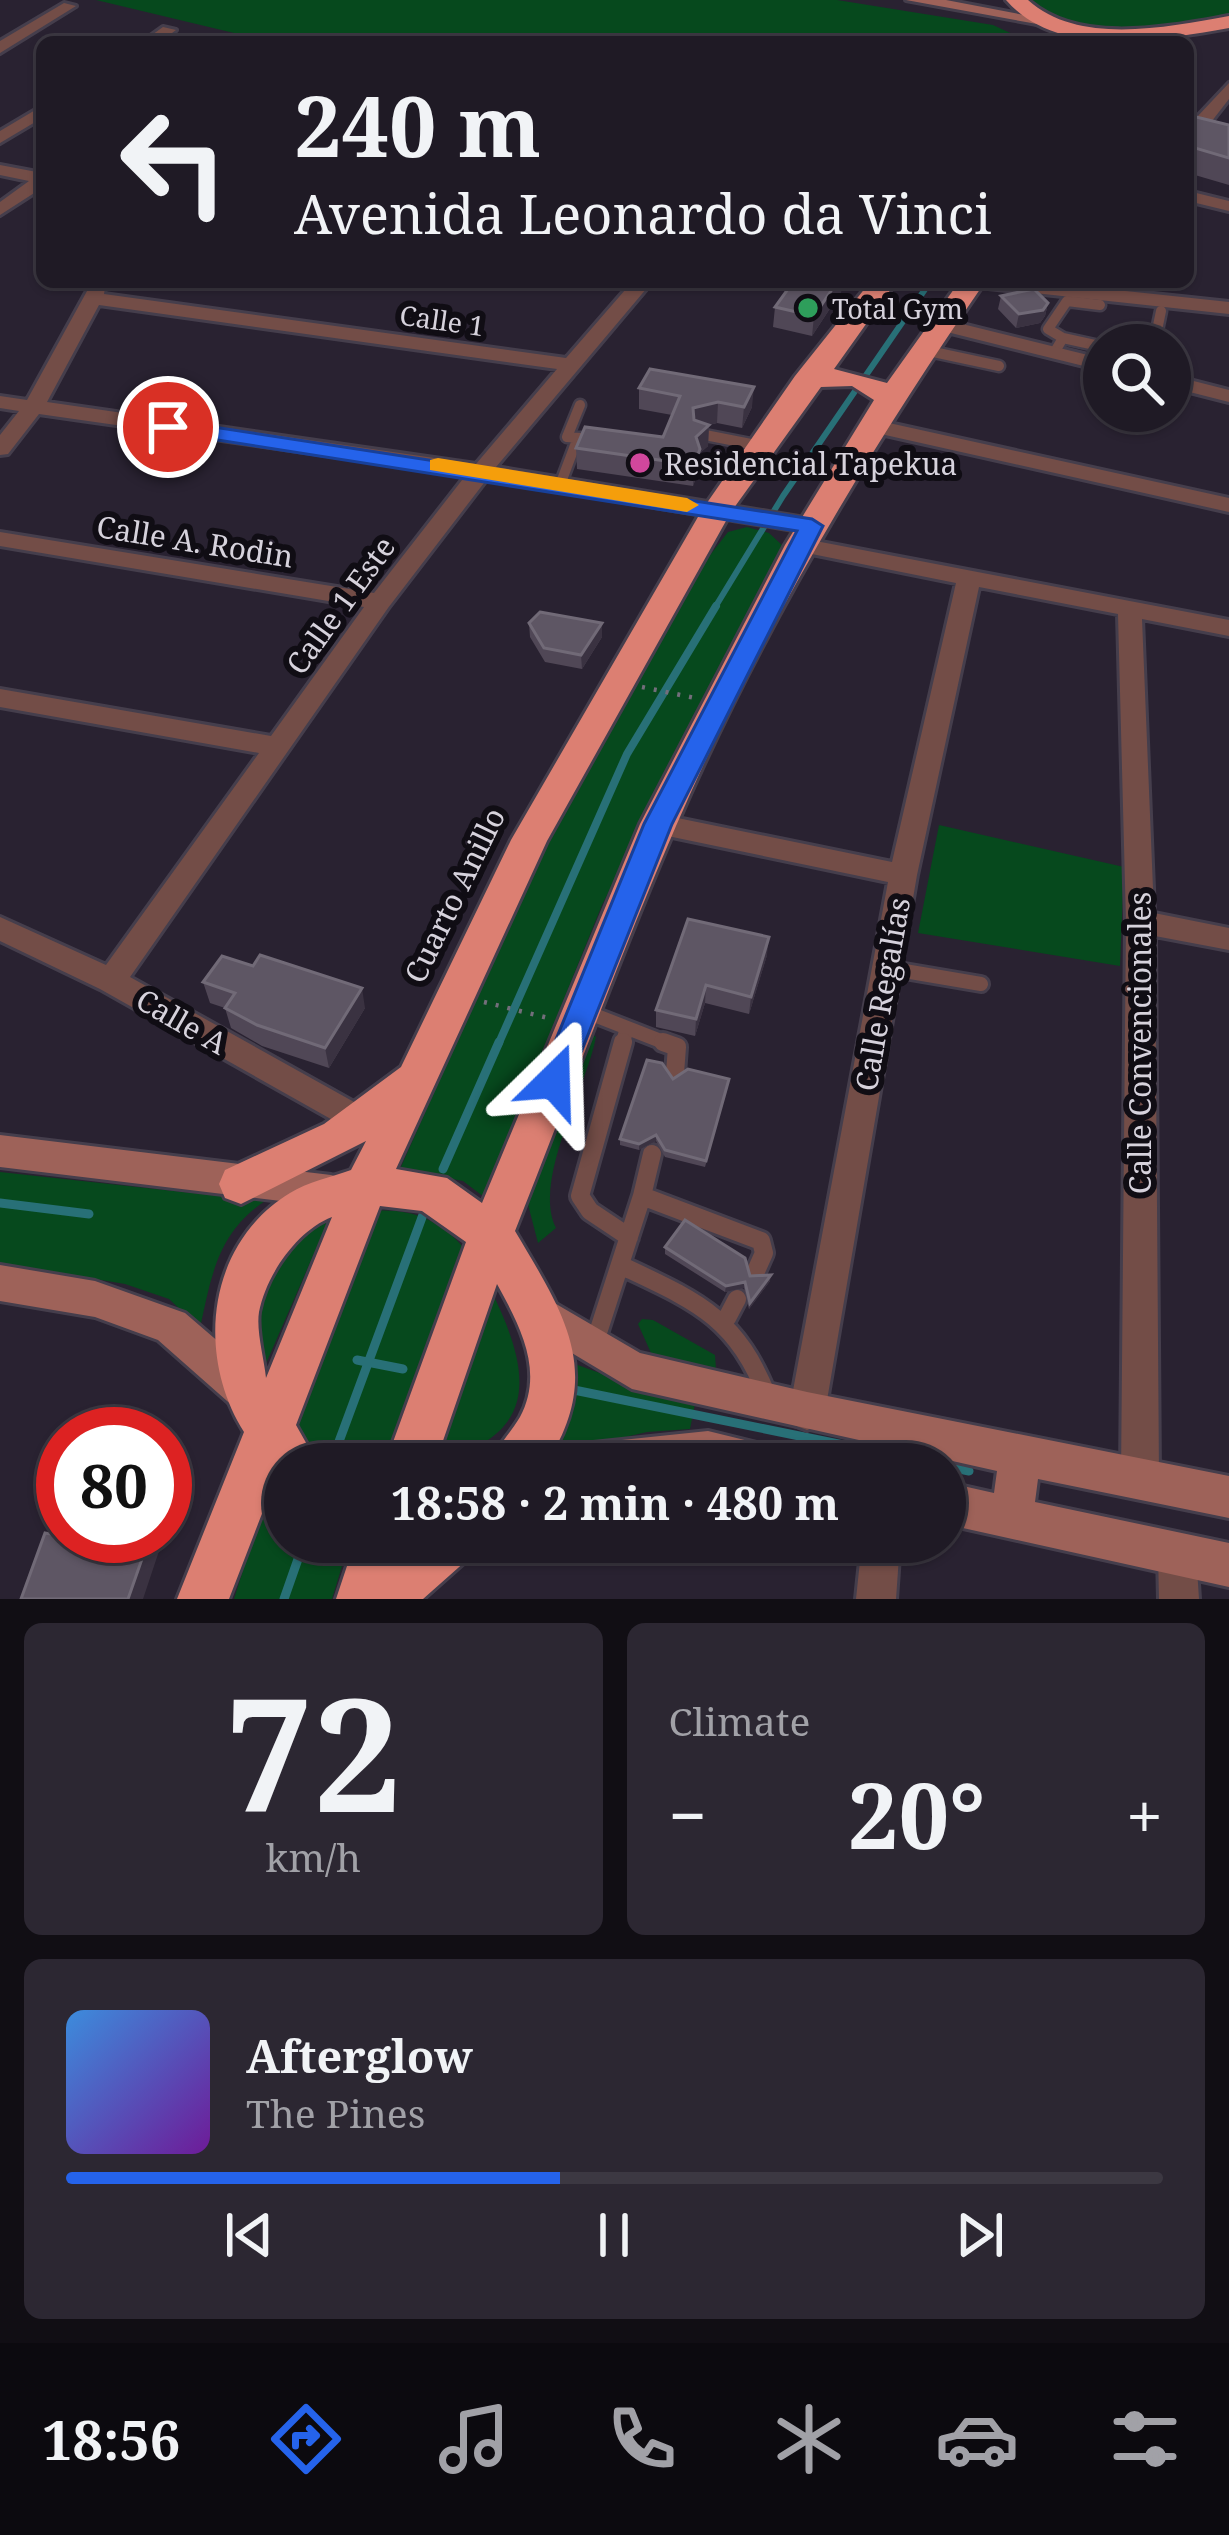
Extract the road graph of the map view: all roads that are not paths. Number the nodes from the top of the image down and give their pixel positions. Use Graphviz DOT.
graph roads {
  1 [pos="914,0"];
  2 [pos="1016,0"];
  3 [pos="69,6"];
  4 [pos="1039,20"];
  5 [pos="1225,22"];
  6 [pos="168,30"];
  7 [pos="158,36"];
  8 [pos="1054,36"];
  9 [pos="1194,36"];
  10 [pos="0,48"];
  11 [pos="1229,88"];
  12 [pos="36,115"];
  13 [pos="1195,120"];
  14 [pos="1229,129"];
  15 [pos="0,139"];
  16 [pos="0,170"];
  17 [pos="36,178"];
  18 [pos="36,183"];
  19 [pos="1194,197"];
  20 [pos="1229,206"];
  21 [pos="0,209"];
  22 [pos="637,288"];
  23 [pos="965,288"];
  24 [pos="1022,288"];
  25 [pos="97,290"];
  26 [pos="892,292"];
  27 [pos="1091,300"];
  28 [pos="1229,308"];
  29 [pos="1161,311"];
  30 [pos="932,316"];
  31 [pos="1158,324"];
  32 [pos="1059,345"];
  33 [pos="1083,346"];
  34 [pos="925,350"];
  35 [pos="1083,356"];
  36 [pos="569,364"];
  37 [pos="999,366"];
  38 [pos="907,374"];
  39 [pos="843,375"];
  40 [pos="1191,386"];
  41 [pos="1229,396"];
  42 [pos="889,399"];
  43 [pos="0,402"];
  44 [pos="580,405"];
  45 [pos="33,408"];
  46 [pos="871,425"];
  47 [pos="700,434"];
  48 [pos="606,435"];
  49 [pos="578,440"];
  50 [pos="0,448"];
  51 [pos="753,458"];
  52 [pos="704,461"];
  53 [pos="482,471"];
  54 [pos="560,484"];
  55 [pos="1229,506"];
  56 [pos="732,512"];
  57 [pos="799,531"];
  58 [pos="0,539"];
  59 [pos="969,578"];
  60 [pos="380,602"];
  61 [pos="1130,609"];
  62 [pos="1229,628"];
  63 [pos="0,698"];
  64 [pos="279,747"];
  65 [pos="658,824"];
  66 [pos="903,875"];
  67 [pos="1140,922"];
  68 [pos="0,928"];
  69 [pos="1229,939"];
  70 [pos="887,968"];
  71 [pos="111,981"];
  72 [pos="981,984"];
  73 [pos="582,1011"];
  74 [pos="628,1028"];
  75 [pos="419,1071"];
  76 [pos="675,1073"];
  77 [pos="361,1122"];
  78 [pos="0,1151"];
  79 [pos="652,1154"];
  80 [pos="242,1184"];
  81 [pos="349,1188"];
  82 [pos="642,1196"];
  83 [pos="490,1236"];
  84 [pos="629,1237"];
  85 [pos="620,1265"];
  86 [pos="756,1271"];
  87 [pos="0,1283"];
  88 [pos="737,1300"];
  89 [pos="539,1312"];
  90 [pos="727,1318"];
  91 [pos="593,1348"];
  92 [pos="788,1407"];
  93 [pos="269,1429"];
  94 [pos="417,1443"];
  95 [pos="531,1443"];
  96 [pos="1020,1454"];
  97 [pos="1140,1477"];
  98 [pos="1229,1497"];
  99 [pos="966,1508"];
  100 [pos="1012,1518"];
  101 [pos="1177,1553"];
  102 [pos="374,1563"];
  103 [pos="425,1563"];
  104 [pos="879,1563"];
  105 [pos="1229,1565"];
  106 [pos="203,1599"];
  107 [pos="362,1599"];
  108 [pos="383,1599"];
  109 [pos="876,1599"];
  110 [pos="1179,1599"];
  1 -- 4 [label="main road"];
  2 -- 4 [label="highway"];
  3 -- 10 [label="street"];
  4 -- 5 [label="highway"];
  4 -- 8 [label="highway"];
  5 -- 9 [label="highway"];
  6 -- 7 [label="street"];
  11 -- 13 [label="street"];
  12 -- 15 [label="street"];
  13 -- 14 [label="street"];
  16 -- 17 [label="street"];
  18 -- 21 [label="street"];
  19 -- 20 [label="street"];
  22 -- 36 [label="street, Calle 1 Este"];
  23 -- 30 [label="highway"];
  24 -- 27 [label="street"];
  25 -- 36 [label="street, Calle 1"];
  25 -- 45 [label="street"];
  26 -- 39 [label="highway, Cuarto Anillo"];
  27 -- 28 [label="street"];
  27 -- 32 [label="lane"];
  29 -- 31 [label="lane"];
  30 -- 32 [label="street"];
  30 -- 34 [label="highway"];
  32 -- 33 [label="lane"];
  32 -- 35 [label="street"];
  34 -- 37 [label="lane"];
  34 -- 38 [label="highway"];
  36 -- 53 [label="street, Calle 1 Este"];
  38 -- 39 [label="highway"];
  38 -- 42 [label="highway"];
  39 -- 42 [label="highway"];
  39 -- 51 [label="highway, Cuarto Anillo"];
  40 -- 41 [label="street"];
  42 -- 46 [label="highway"];
  43 -- 45 [label="street"];
  44 -- 49 [label="lane"];
  45 -- 50 [label="street"];
  45 -- 53 [label="street"];
  46 -- 55 [label="street"];
  46 -- 57 [label="highway"];
  47 -- 51 [label="lane"];
  48 -- 49 [label="lane"];
  49 -- 54 [label="lane"];
  51 -- 52 [label="lane"];
  51 -- 56 [label="highway, Cuarto Anillo"];
  53 -- 54 [label="street"];
  53 -- 60 [label="street, Calle 1 Este"];
  54 -- 56 [label="street"];
  56 -- 57 [label="street"];
  56 -- 75 [label="highway, Cuarto Anillo"];
  57 -- 59 [label="street"];
  57 -- 65 [label="highway"];
  58 -- 60 [label="street, Calle A. Rodin"];
  59 -- 61 [label="street"];
  59 -- 66 [label="street, Calle Regalías"];
  60 -- 64 [label="street, Calle 1 Este"];
  61 -- 62 [label="street"];
  61 -- 67 [label="street, Calle Convencionales"];
  63 -- 64 [label="street"];
  64 -- 71 [label="street, Calle 1 Este"];
  65 -- 66 [label="street"];
  65 -- 73 [label="highway"];
  66 -- 70 [label="street, Calle Regalías"];
  67 -- 69 [label="street"];
  67 -- 97 [label="street, Calle Convencionales"];
  68 -- 71 [label="street, Calle A"];
  70 -- 72 [label="lane"];
  70 -- 92 [label="street, Calle Regalías"];
  71 -- 77 [label="street, Calle A"];
  73 -- 74 [label="lane"];
  73 -- 83 [label="highway"];
  74 -- 76 [label="lane"];
  74 -- 84 [label="lane"];
  75 -- 77 [label="highway"];
  75 -- 81 [label="highway, Cuarto Anillo"];
  77 -- 80 [label="highway"];
  78 -- 80 [label="main road"];
  79 -- 82 [label="lane"];
  80 -- 81 [label="main road"];
  81 -- 83 [label="highway"];
  81 -- 93 [label="highway, Cuarto Anillo"];
  81 -- 93 [label="highway"];
  82 -- 84 [label="lane"];
  82 -- 86 [label="lane"];
  83 -- 89 [label="highway"];
  83 -- 94 [label="highway"];
  84 -- 85 [label="lane"];
  85 -- 90 [label="lane"];
  85 -- 91 [label="lane"];
  87 -- 93 [label="main road"];
  88 -- 90 [label="lane"];
  89 -- 91 [label="main road"];
  89 -- 95 [label="highway"];
  90 -- 92 [label="lane"];
  91 -- 92 [label="main road"];
  92 -- 96 [label="main road"];
  93 -- 106 [label="highway, Cuarto Anillo"];
  96 -- 97 [label="main road"];
  96 -- 100 [label="main road"];
  97 -- 98 [label="main road"];
  99 -- 100 [label="main road"];
  100 -- 101 [label="main road"];
  101 -- 105 [label="main road"];
  101 -- 110 [label="street"];
  102 -- 107 [label="highway"];
  103 -- 108 [label="highway"];
  104 -- 109 [label="street"];
}
